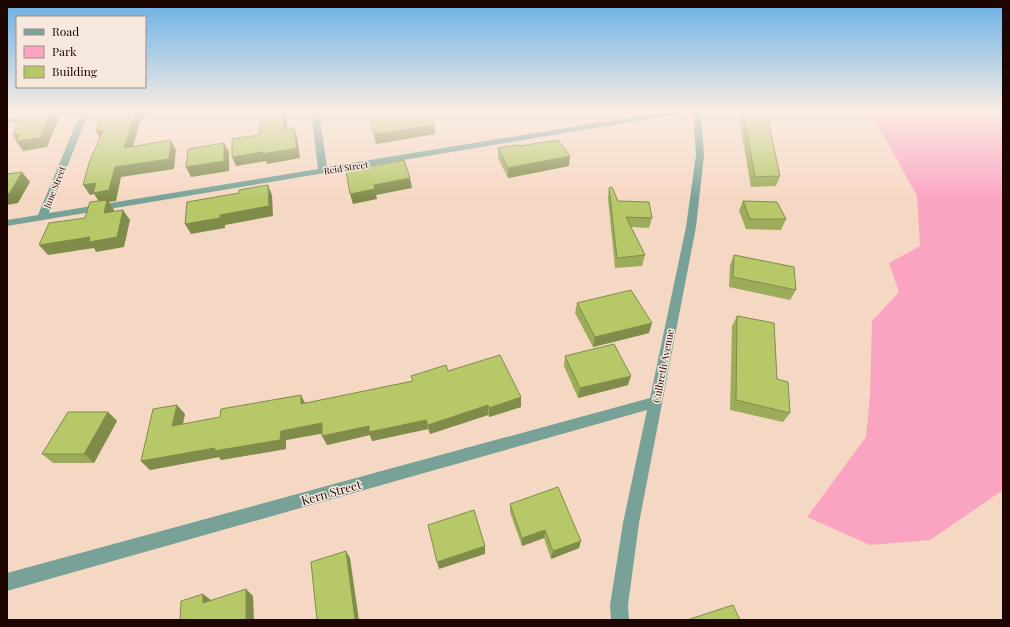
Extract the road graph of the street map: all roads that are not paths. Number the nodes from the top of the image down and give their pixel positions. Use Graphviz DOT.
graph roads {
  1 [pos="73,140"];
  2 [pos="319,140"];
  3 [pos="505,140"];
  4 [pos="699,140"];
  5 [pos="323,170"];
  6 [pos="42,218"];
  7 [pos="7,223"];
  8 [pos="655,402"];
  9 [pos="7,582"];
  10 [pos="620,620"];
  1 -- 6 [label="street, June Street"];
  2 -- 5 [label="street"];
  3 -- 5 [label="street, Reid Street"];
  4 -- 8 [label="street, Culbreth Avenue"];
  5 -- 6 [label="street, Reid Street"];
  6 -- 7 [label="street, Reid Street"];
  8 -- 9 [label="street, Kern Street"];
  8 -- 10 [label="street, Culbreth Avenue"];
}
